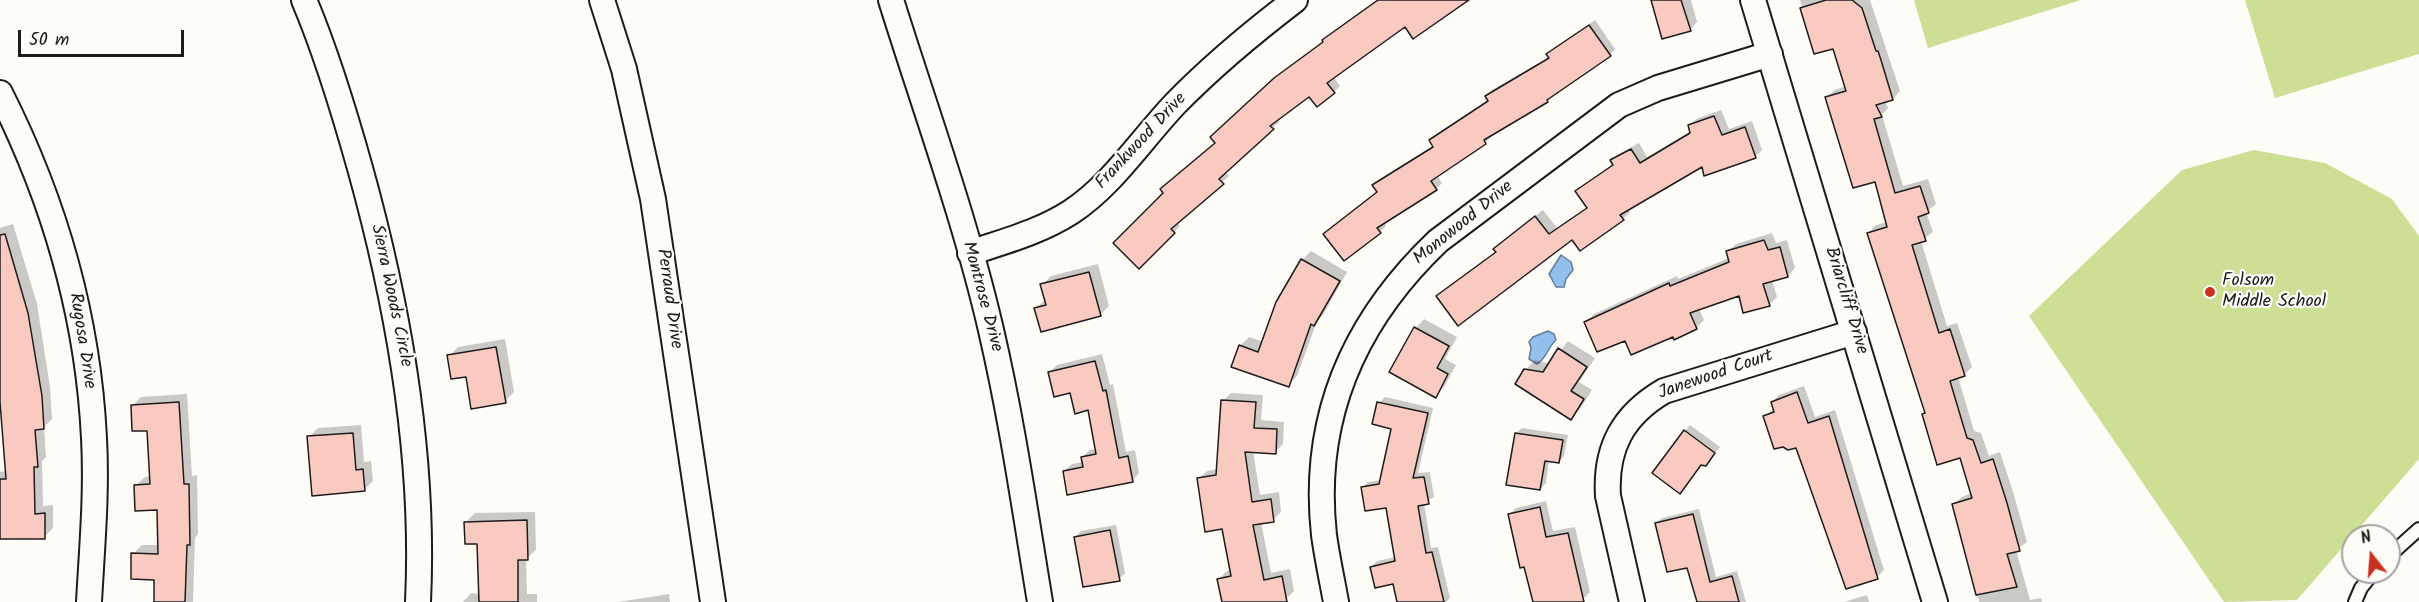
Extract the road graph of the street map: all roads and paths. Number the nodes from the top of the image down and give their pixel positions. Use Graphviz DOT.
graph roads {
  1 [pos="304,0"];
  2 [pos="602,0"];
  3 [pos="891,0"];
  4 [pos="1295,0"];
  5 [pos="1753,0"];
  6 [pos="1770,54"];
  7 [pos="0,93"];
  8 [pos="970,252"];
  9 [pos="1854,332"];
  10 [pos="2419,529"];
  11 [pos="2401,545"];
  12 [pos="2364,584"];
  13 [pos="89,602"];
  14 [pos="418,602"];
  15 [pos="713,602"];
  16 [pos="1041,602"];
  17 [pos="1336,602"];
  18 [pos="1632,602"];
  19 [pos="1935,602"];
  20 [pos="2355,602"];
  1 -- 14 [label="street, Sierra Woods Circle"];
  2 -- 15 [label="street, Perraud Drive"];
  3 -- 8 [label="street, Montrose Drive"];
  4 -- 8 [label="street, Frankwood Drive"];
  5 -- 6 [label="street, Briarcliff Drive"];
  6 -- 9 [label="street, Briarcliff Drive"];
  6 -- 17 [label="street, Monowood Drive"];
  7 -- 13 [label="street, Rugosa Drive"];
  8 -- 16 [label="street, Montrose Drive"];
  9 -- 18 [label="street, Janewood Court"];
  9 -- 19 [label="street, Briarcliff Drive"];
  10 -- 11 [label="lane"];
  12 -- 20 [label="lane"];
}
